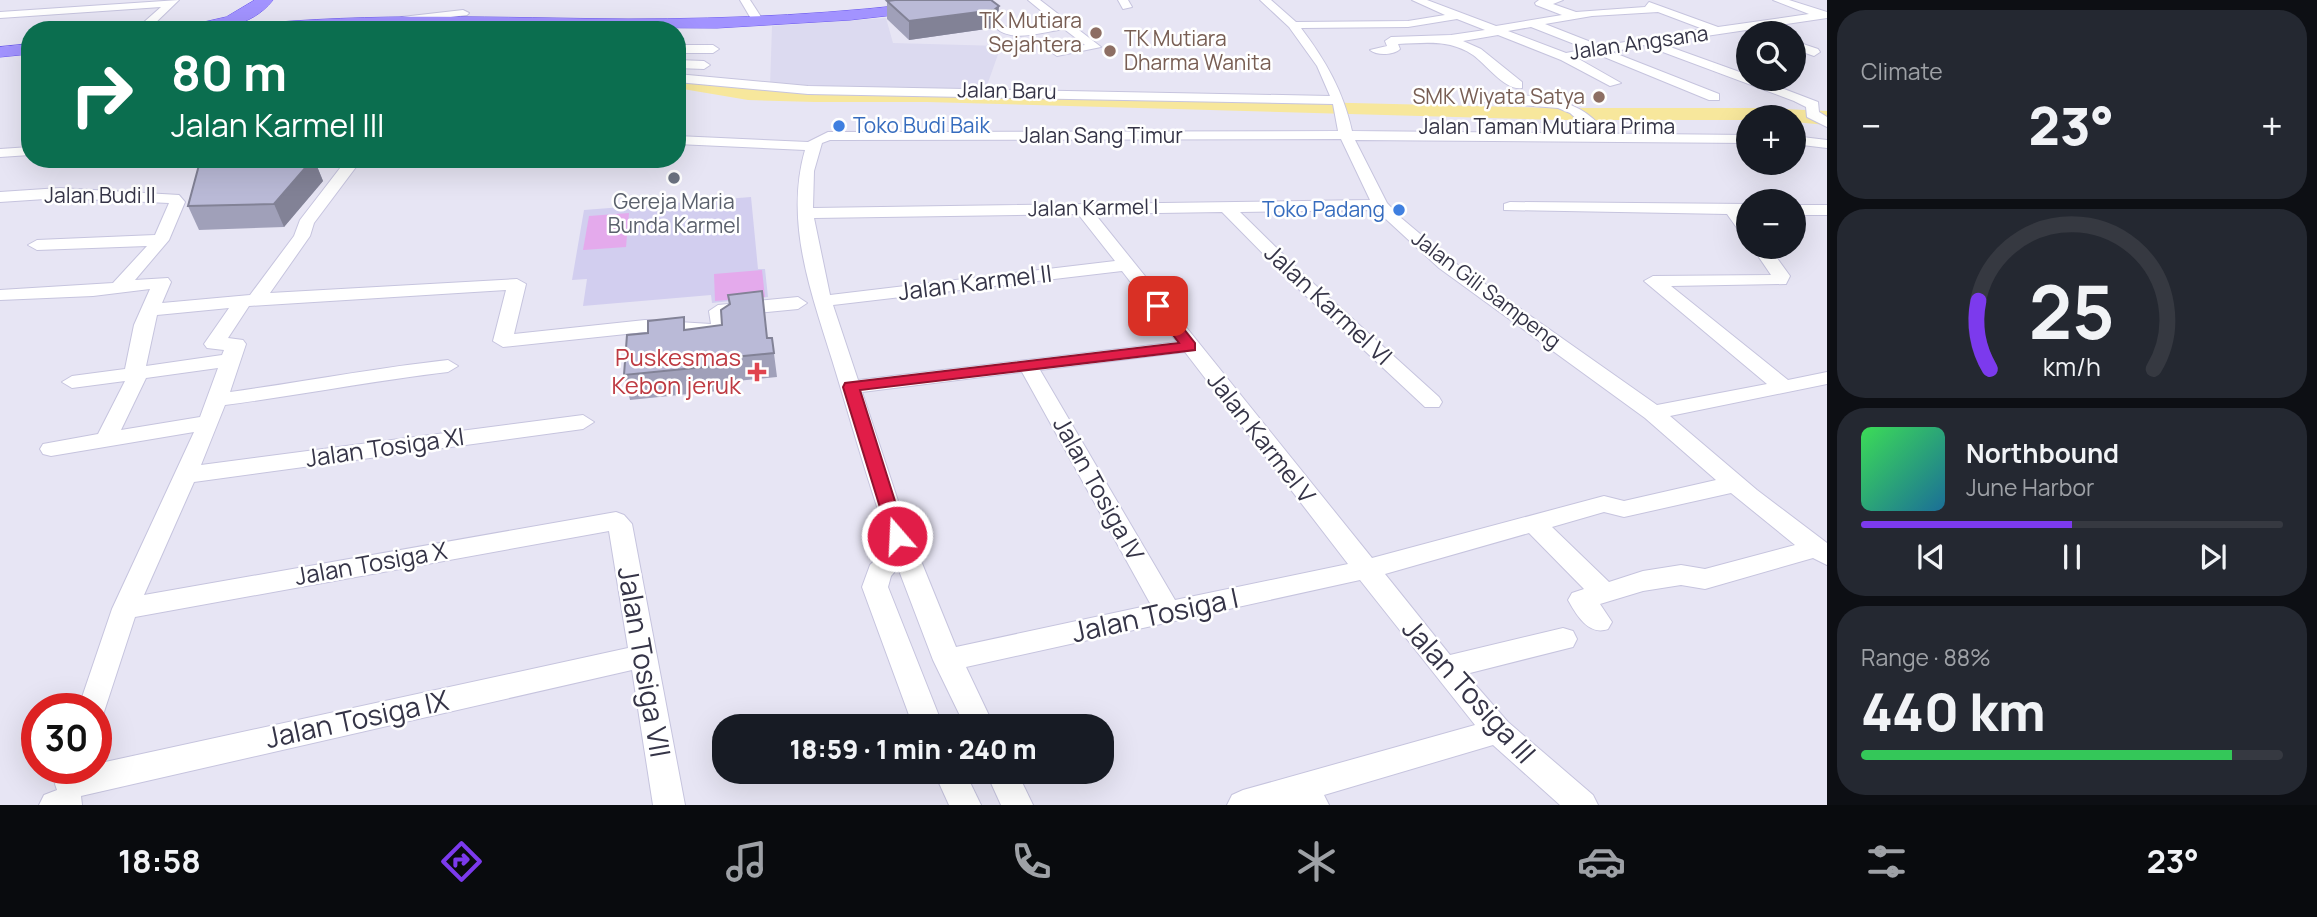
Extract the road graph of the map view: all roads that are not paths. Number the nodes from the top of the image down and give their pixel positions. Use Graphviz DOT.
graph roads {
  1 [pos="4,0"];
  2 [pos="69,0"];
  3 [pos="469,0"];
  4 [pos="745,0"];
  5 [pos="983,0"];
  6 [pos="1033,0"];
  7 [pos="1265,0"];
  8 [pos="1417,0"];
  9 [pos="1558,0"];
  10 [pos="1637,0"];
  11 [pos="1777,0"];
  12 [pos="173,2"];
  13 [pos="935,3"];
  14 [pos="110,4"];
  15 [pos="0,5"];
  16 [pos="260,5"];
  17 [pos="1659,9"];
  18 [pos="54,11"];
  19 [pos="0,15"];
  20 [pos="1459,16"];
  21 [pos="1575,16"];
  22 [pos="1826,18"];
  23 [pos="757,20"];
  24 [pos="151,21"];
  25 [pos="218,21"];
  26 [pos="381,21"];
  27 [pos="459,21"];
  28 [pos="1786,21"];
  29 [pos="1534,24"];
  30 [pos="686,25"];
  31 [pos="1066,25"];
  32 [pos="1293,25"];
  33 [pos="1002,28"];
  34 [pos="1736,29"];
  35 [pos="1500,31"];
  36 [pos="1719,31"];
  37 [pos="1451,39"];
  38 [pos="1644,41"];
  39 [pos="21,48"];
  40 [pos="686,49"];
  41 [pos="713,49"];
  42 [pos="1806,49"];
  43 [pos="0,50"];
  44 [pos="1376,50"];
  45 [pos="1599,50"];
  46 [pos="1057,52"];
  47 [pos="1814,52"];
  48 [pos="1565,57"];
  49 [pos="686,64"];
  50 [pos="704,65"];
  51 [pos="686,79"];
  52 [pos="1615,83"];
  53 [pos="1517,85"];
  54 [pos="1468,97"];
  55 [pos="1714,97"];
  56 [pos="1338,101"];
  57 [pos="1827,123"];
  58 [pos="1592,125"];
  59 [pos="1345,127"];
  60 [pos="1736,128"];
  61 [pos="1806,129"];
  62 [pos="1827,130"];
  63 [pos="1736,139"];
  64 [pos="686,141"];
  65 [pos="814,144"];
  66 [pos="21,152"];
  67 [pos="0,153"];
  68 [pos="348,168"];
  69 [pos="0,197"];
  70 [pos="1380,205"];
  71 [pos="1225,206"];
  72 [pos="1510,207"];
  73 [pos="1082,208"];
  74 [pos="1736,209"];
  75 [pos="1806,210"];
  76 [pos="1827,210"];
  77 [pos="806,214"];
  78 [pos="161,240"];
  79 [pos="37,245"];
  80 [pos="1769,259"];
  81 [pos="1126,265"];
  82 [pos="120,287"];
  83 [pos="0,295"];
  84 [pos="250,300"];
  85 [pos="823,301"];
  86 [pos="798,303"];
  87 [pos="150,310"];
  88 [pos="1190,346"];
  89 [pos="232,360"];
  90 [pos="448,366"];
  91 [pos="1028,366"];
  92 [pos="135,374"];
  93 [pos="1827,378"];
  94 [pos="72,382"];
  95 [pos="1783,386"];
  96 [pos="851,387"];
  97 [pos="216,400"];
  98 [pos="1432,402"];
  99 [pos="1653,413"];
  100 [pos="209,422"];
  101 [pos="583,422"];
  102 [pos="107,439"];
  103 [pos="51,449"];
  104 [pos="186,475"];
  105 [pos="1735,484"];
  106 [pos="616,522"];
  107 [pos="1532,523"];
  108 [pos="901,549"];
  109 [pos="1822,552"];
  110 [pos="1364,569"];
  111 [pos="1604,593"];
  112 [pos="125,609"];
  113 [pos="1168,612"];
  114 [pos="1599,622"];
  115 [pos="1563,639"];
  116 [pos="643,656"];
  117 [pos="947,660"];
  118 [pos="1444,668"];
  119 [pos="97,693"];
  120 [pos="923,714"];
  121 [pos="973,714"];
  122 [pos="1498,731"];
  123 [pos="955,784"];
  124 [pos="1007,784"];
  125 [pos="67,793"];
  126 [pos="1306,797"];
  127 [pos="669,805"];
  128 [pos="965,805"];
  129 [pos="1017,805"];
  130 [pos="1243,805"];
  131 [pos="1582,805"];
  1 -- 15 [label="street"];
  2 -- 18 [label="street"];
  3 -- 27 [label="street"];
  4 -- 23 [label="street"];
  5 -- 13 [label="main road"];
  6 -- 31 [label="street"];
  7 -- 32 [label="street, Jalan Gili Sampeng"];
  8 -- 20 [label="street, Jalan Angsana"];
  9 -- 21 [label="street"];
  10 -- 17 [label="street"];
  11 -- 22 [label="street"];
  12 -- 14 [label="street"];
  12 -- 24 [label="street"];
  13 -- 23 [label="main road"];
  14 -- 18 [label="street"];
  16 -- 25 [label="main road"];
  17 -- 21 [label="street"];
  17 -- 36 [label="street"];
  18 -- 19 [label="street"];
  20 -- 32 [label="street"];
  20 -- 35 [label="street, Jalan Angsana"];
  21 -- 29 [label="street"];
  22 -- 28 [label="street, Jalan Angsana"];
  23 -- 30 [label="main road"];
  26 -- 27 [label="main road"];
  29 -- 35 [label="street"];
  29 -- 45 [label="street"];
  31 -- 33 [label="street"];
  31 -- 46 [label="street"];
  32 -- 56 [label="street, Jalan Gili Sampeng"];
  34 -- 36 [label="street, Jalan Angsana"];
  35 -- 37 [label="street"];
  35 -- 48 [label="street, Jalan Angsana"];
  36 -- 38 [label="street, Jalan Angsana"];
  37 -- 44 [label="street"];
  37 -- 53 [label="street"];
  38 -- 45 [label="street, Jalan Angsana"];
  38 -- 57 [label="street"];
  39 -- 43 [label="main road"];
  40 -- 41 [label="street"];
  42 -- 47 [label="street"];
  45 -- 48 [label="street, Jalan Angsana"];
  45 -- 55 [label="street"];
  48 -- 52 [label="street"];
  49 -- 50 [label="street"];
  51 -- 56 [label="street, Jalan Baru"];
  54 -- 58 [label="street"];
  56 -- 59 [label="street, Jalan Gili Sampeng"];
  58 -- 59 [label="street, Jalan Taman Mutiara Prima"];
  58 -- 60 [label="street, Jalan Taman Mutiara Prima"];
  59 -- 63 [label="street"];
  59 -- 65 [label="street, Jalan Sang Timur"];
  59 -- 70 [label="street, Jalan Gili Sampeng"];
  61 -- 62 [label="street"];
  64 -- 65 [label="street, Jalan Sang Timur"];
  65 -- 77 [label="street"];
  66 -- 67 [label="street"];
  68 -- 84 [label="street"];
  69 -- 78 [label="street, Jalan Budi II"];
  70 -- 71 [label="street, Jalan Karmel I"];
  70 -- 99 [label="street, Jalan Gili Sampeng"];
  71 -- 73 [label="street, Jalan Karmel I"];
  71 -- 98 [label="street, Jalan Karmel VI"];
  72 -- 74 [label="street"];
  73 -- 77 [label="street, Jalan Karmel I"];
  73 -- 81 [label="street, Jalan Karmel V"];
  75 -- 76 [label="street"];
  77 -- 85 [label="street"];
  78 -- 79 [label="street"];
  78 -- 82 [label="street, Jalan Budi II"];
  80 -- 95 [label="street"];
  81 -- 85 [label="street, Jalan Karmel II"];
  81 -- 88 [label="street, Jalan Karmel V"];
  82 -- 83 [label="street"];
  82 -- 87 [label="street"];
  84 -- 86 [label="street"];
  84 -- 87 [label="street"];
  84 -- 89 [label="street"];
  85 -- 96 [label="street"];
  87 -- 92 [label="street"];
  88 -- 91 [label="street"];
  88 -- 110 [label="street, Jalan Karmel V"];
  89 -- 92 [label="street"];
  89 -- 97 [label="street"];
  90 -- 97 [label="street"];
  91 -- 96 [label="street"];
  91 -- 113 [label="street, Jalan Tosiga IV"];
  92 -- 94 [label="street"];
  92 -- 102 [label="street"];
  93 -- 95 [label="street"];
  95 -- 99 [label="street"];
  96 -- 108 [label="street"];
  97 -- 100 [label="street"];
  99 -- 105 [label="street, Jalan Gili Sampeng"];
  100 -- 102 [label="street"];
  100 -- 104 [label="street"];
  101 -- 104 [label="street, Jalan Tosiga XI"];
  102 -- 103 [label="street"];
  104 -- 112 [label="street"];
  105 -- 107 [label="street, Jalan Tosiga I"];
  105 -- 109 [label="street, Jalan Gili Sampeng"];
  106 -- 112 [label="street, Jalan Tosiga X"];
  106 -- 116 [label="street, Jalan Tosiga VII"];
  107 -- 110 [label="street, Jalan Tosiga I"];
  107 -- 111 [label="street"];
  108 -- 117 [label="street"];
  108 -- 120 [label="street"];
  109 -- 111 [label="street"];
  110 -- 113 [label="street, Jalan Tosiga I"];
  110 -- 118 [label="street, Jalan Tosiga III"];
  111 -- 114 [label="street"];
  112 -- 119 [label="street"];
  113 -- 117 [label="street, Jalan Tosiga I"];
  115 -- 118 [label="street"];
  116 -- 125 [label="street, Jalan Tosiga IX"];
  116 -- 127 [label="street, Jalan Tosiga VII"];
  117 -- 121 [label="street"];
  118 -- 122 [label="street, Jalan Tosiga III"];
  122 -- 126 [label="street"];
  122 -- 131 [label="street, Jalan Tosiga III"];
  123 -- 128 [label="street"];
  124 -- 129 [label="street"];
  126 -- 130 [label="street"];
}
